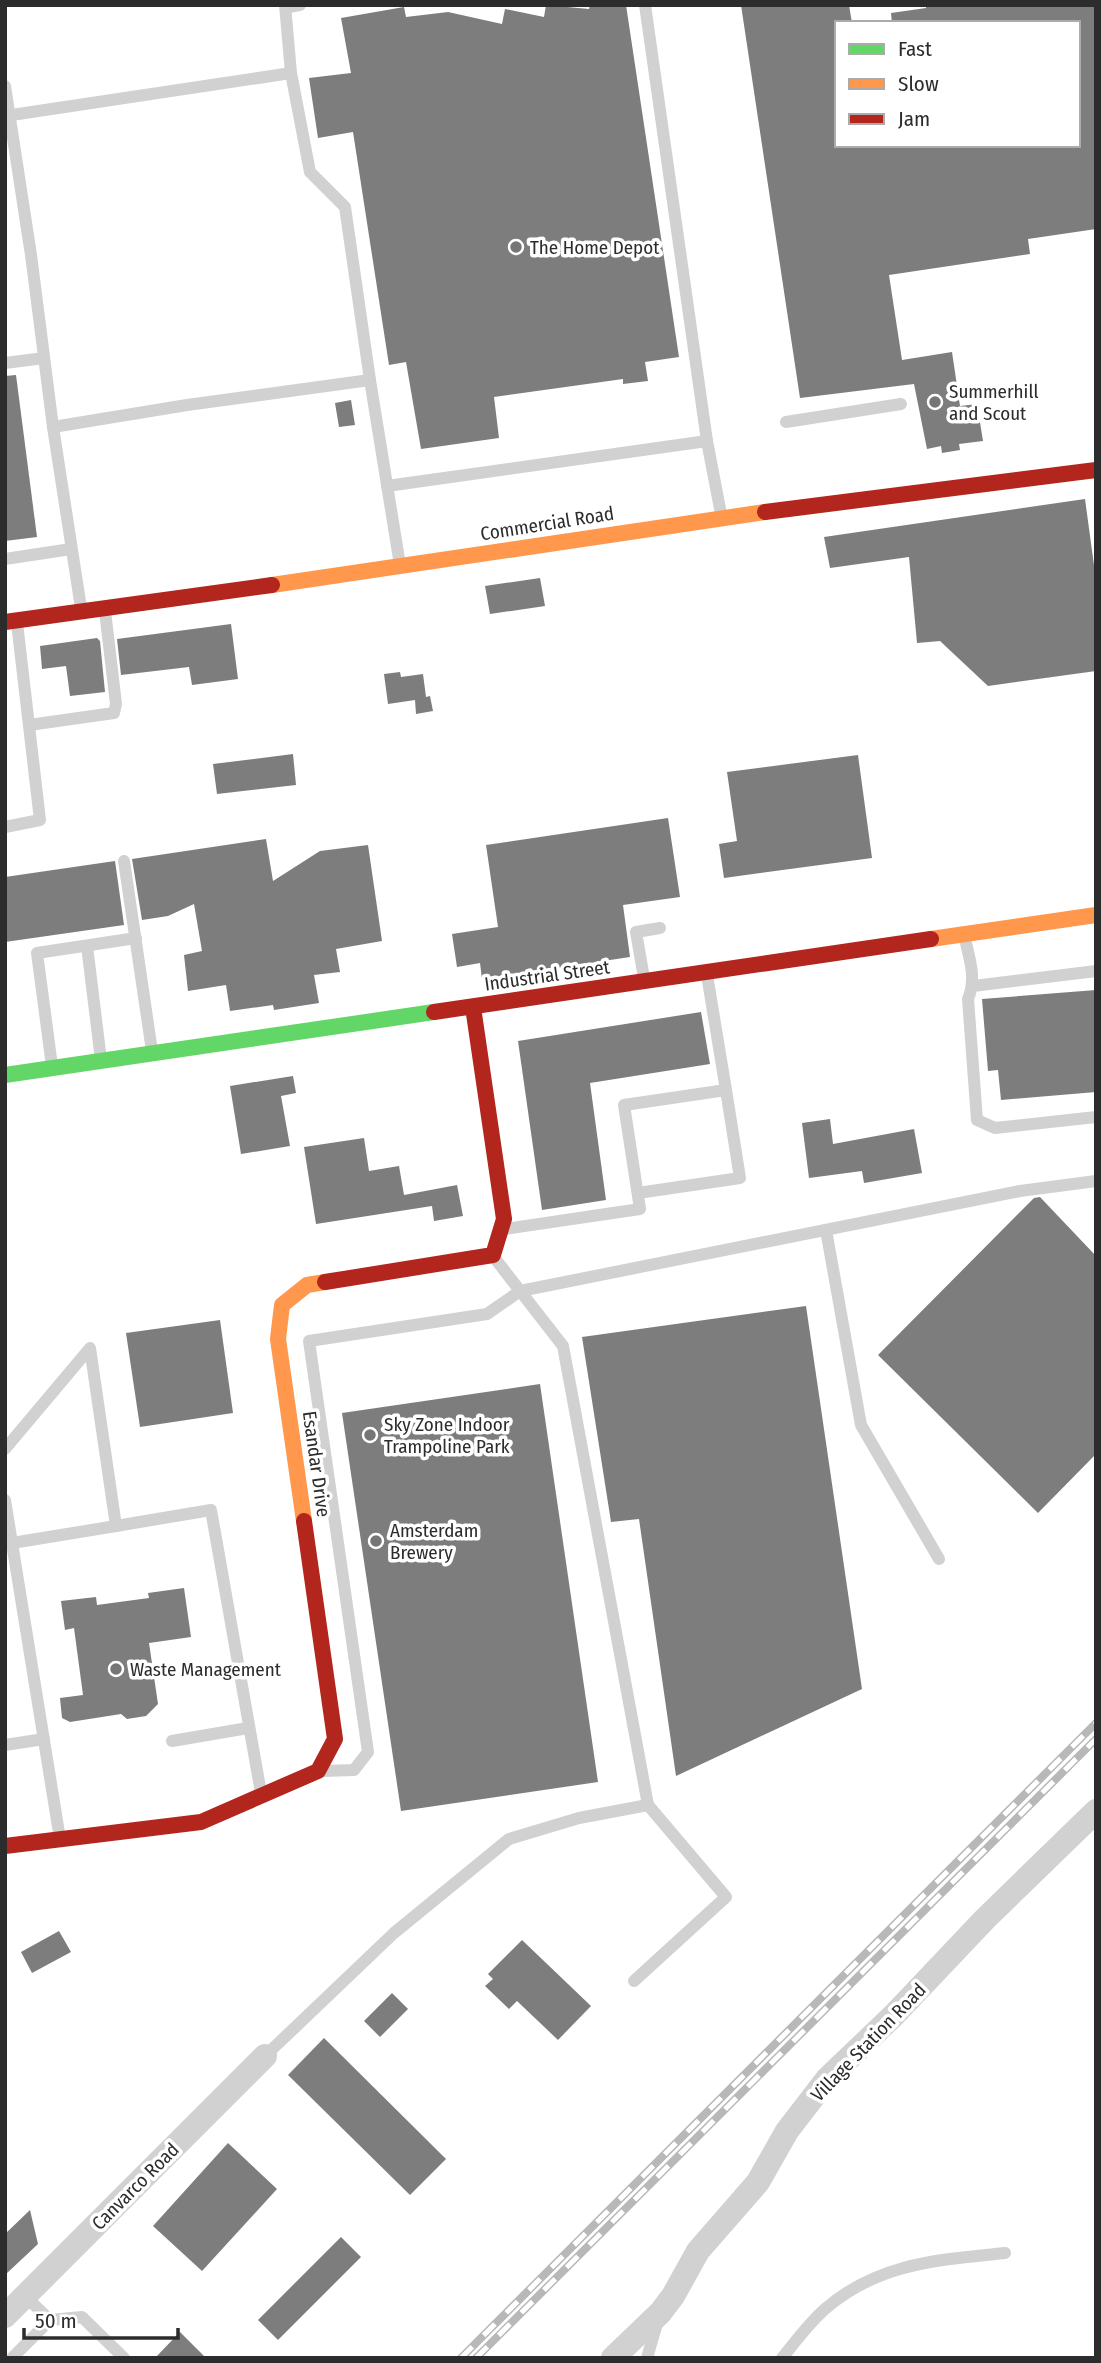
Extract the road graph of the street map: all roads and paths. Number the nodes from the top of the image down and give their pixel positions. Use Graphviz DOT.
graph roads {
  1 [pos="300,5"];
  2 [pos="645,5"];
  3 [pos="285,7"];
  4 [pos="291,73"];
  5 [pos="5,86"];
  6 [pos="8,116"];
  7 [pos="44,358"];
  8 [pos="5,363"];
  9 [pos="370,380"];
  10 [pos="901,404"];
  11 [pos="786,422"];
  12 [pos="52,427"];
  13 [pos="707,441"];
  14 [pos="1096,470"];
  15 [pos="387,486"];
  16 [pos="722,518"];
  17 [pos="71,549"];
  18 [pos="5,559"];
  19 [pos="400,567"];
  20 [pos="105,608"];
  21 [pos="81,612"];
  22 [pos="11,622"];
  23 [pos="29,725"];
  24 [pos="5,827"];
  25 [pos="124,861"];
  26 [pos="1096,915"];
  27 [pos="660,928"];
  28 [pos="964,934"];
  29 [pos="136,938"];
  30 [pos="87,946"];
  31 [pos="1096,971"];
  32 [pos="707,972"];
  33 [pos="645,981"];
  34 [pos="973,986"];
  35 [pos="473,1007"];
  36 [pos="153,1054"];
  37 [pos="101,1061"];
  38 [pos="52,1068"];
  39 [pos="5,1075"];
  40 [pos="726,1090"];
  41 [pos="1096,1117"];
  42 [pos="1096,1181"];
  43 [pos="638,1194"];
  44 [pos="501,1230"];
  45 [pos="826,1230"];
  46 [pos="493,1255"];
  47 [pos="520,1291"];
  48 [pos="5,1449"];
  49 [pos="5,1500"];
  50 [pos="116,1526"];
  51 [pos="12,1543"];
  52 [pos="939,1559"];
  53 [pos="248,1728"];
  54 [pos="44,1739"];
  55 [pos="172,1741"];
  56 [pos="5,1745"];
  57 [pos="318,1771"];
  58 [pos="261,1796"];
  59 [pos="648,1805"];
  60 [pos="1096,1811"];
  61 [pos="60,1839"];
  62 [pos="5,1846"];
  63 [pos="634,1981"];
  64 [pos="265,2056"];
  65 [pos="1005,2253"];
  66 [pos="26,2296"];
  67 [pos="660,2313"];
  68 [pos="5,2316"];
  69 [pos="50,2320"];
  70 [pos="12,2358"];
  71 [pos="124,2358"];
  72 [pos="614,2358"];
  73 [pos="647,2358"];
  74 [pos="782,2358"];
  1 -- 3 [label="lane"];
  2 -- 13 [label="lane"];
  3 -- 4 [label="lane"];
  4 -- 6 [label="lane"];
  4 -- 9 [label="lane"];
  5 -- 6 [label="lane"];
  6 -- 7 [label="lane"];
  7 -- 8 [label="lane"];
  7 -- 12 [label="lane"];
  9 -- 12 [label="lane"];
  9 -- 15 [label="lane"];
  10 -- 11 [label="lane"];
  12 -- 17 [label="lane"];
  13 -- 15 [label="lane"];
  13 -- 16 [label="lane"];
  14 -- 16 [label="street, Commercial Road"];
  15 -- 19 [label="lane"];
  16 -- 19 [label="street, Commercial Road"];
  17 -- 18 [label="lane"];
  17 -- 21 [label="lane"];
  19 -- 20 [label="street, Commercial Road"];
  20 -- 21 [label="street, Commercial Road"];
  20 -- 23 [label="lane"];
  21 -- 22 [label="street, Commercial Road"];
  22 -- 23 [label="lane"];
  23 -- 24 [label="lane"];
  25 -- 29 [label="lane"];
  26 -- 28 [label="street, Industrial Street"];
  27 -- 33 [label="lane"];
  28 -- 32 [label="street, Industrial Street"];
  28 -- 34 [label="lane"];
  29 -- 30 [label="lane"];
  29 -- 36 [label="lane"];
  30 -- 37 [label="lane"];
  30 -- 38 [label="lane"];
  31 -- 34 [label="lane"];
  32 -- 33 [label="street, Industrial Street"];
  32 -- 40 [label="lane"];
  33 -- 35 [label="street, Industrial Street"];
  34 -- 41 [label="lane"];
  35 -- 36 [label="street, Industrial Street"];
  35 -- 44 [label="street"];
  36 -- 37 [label="street, Industrial Street"];
  37 -- 38 [label="street, Industrial Street"];
  38 -- 39 [label="street, Industrial Street"];
  40 -- 43 [label="lane"];
  40 -- 43 [label="lane"];
  42 -- 45 [label="lane"];
  43 -- 44 [label="lane"];
  44 -- 46 [label="street"];
  45 -- 47 [label="lane"];
  45 -- 52 [label="lane"];
  46 -- 47 [label="lane"];
  46 -- 57 [label="street, Esandar Drive"];
  47 -- 57 [label="lane"];
  47 -- 59 [label="lane"];
  48 -- 50 [label="lane"];
  49 -- 51 [label="lane"];
  50 -- 51 [label="lane"];
  50 -- 53 [label="lane"];
  51 -- 54 [label="lane"];
  53 -- 55 [label="lane"];
  53 -- 58 [label="lane"];
  54 -- 56 [label="lane"];
  54 -- 61 [label="lane"];
  57 -- 58 [label="street"];
  58 -- 61 [label="street"];
  59 -- 63 [label="lane"];
  59 -- 64 [label="lane"];
  60 -- 67 [label="street, Village Station Road"];
  61 -- 62 [label="street"];
  64 -- 66 [label="street, Canvarco Road"];
  65 -- 74 [label="lane"];
  66 -- 68 [label="street, Canvarco Road"];
  66 -- 69 [label="lane"];
  67 -- 72 [label="street, Village Station Road"];
  67 -- 73 [label="lane"];
  69 -- 70 [label="lane"];
  69 -- 71 [label="lane"];
}
